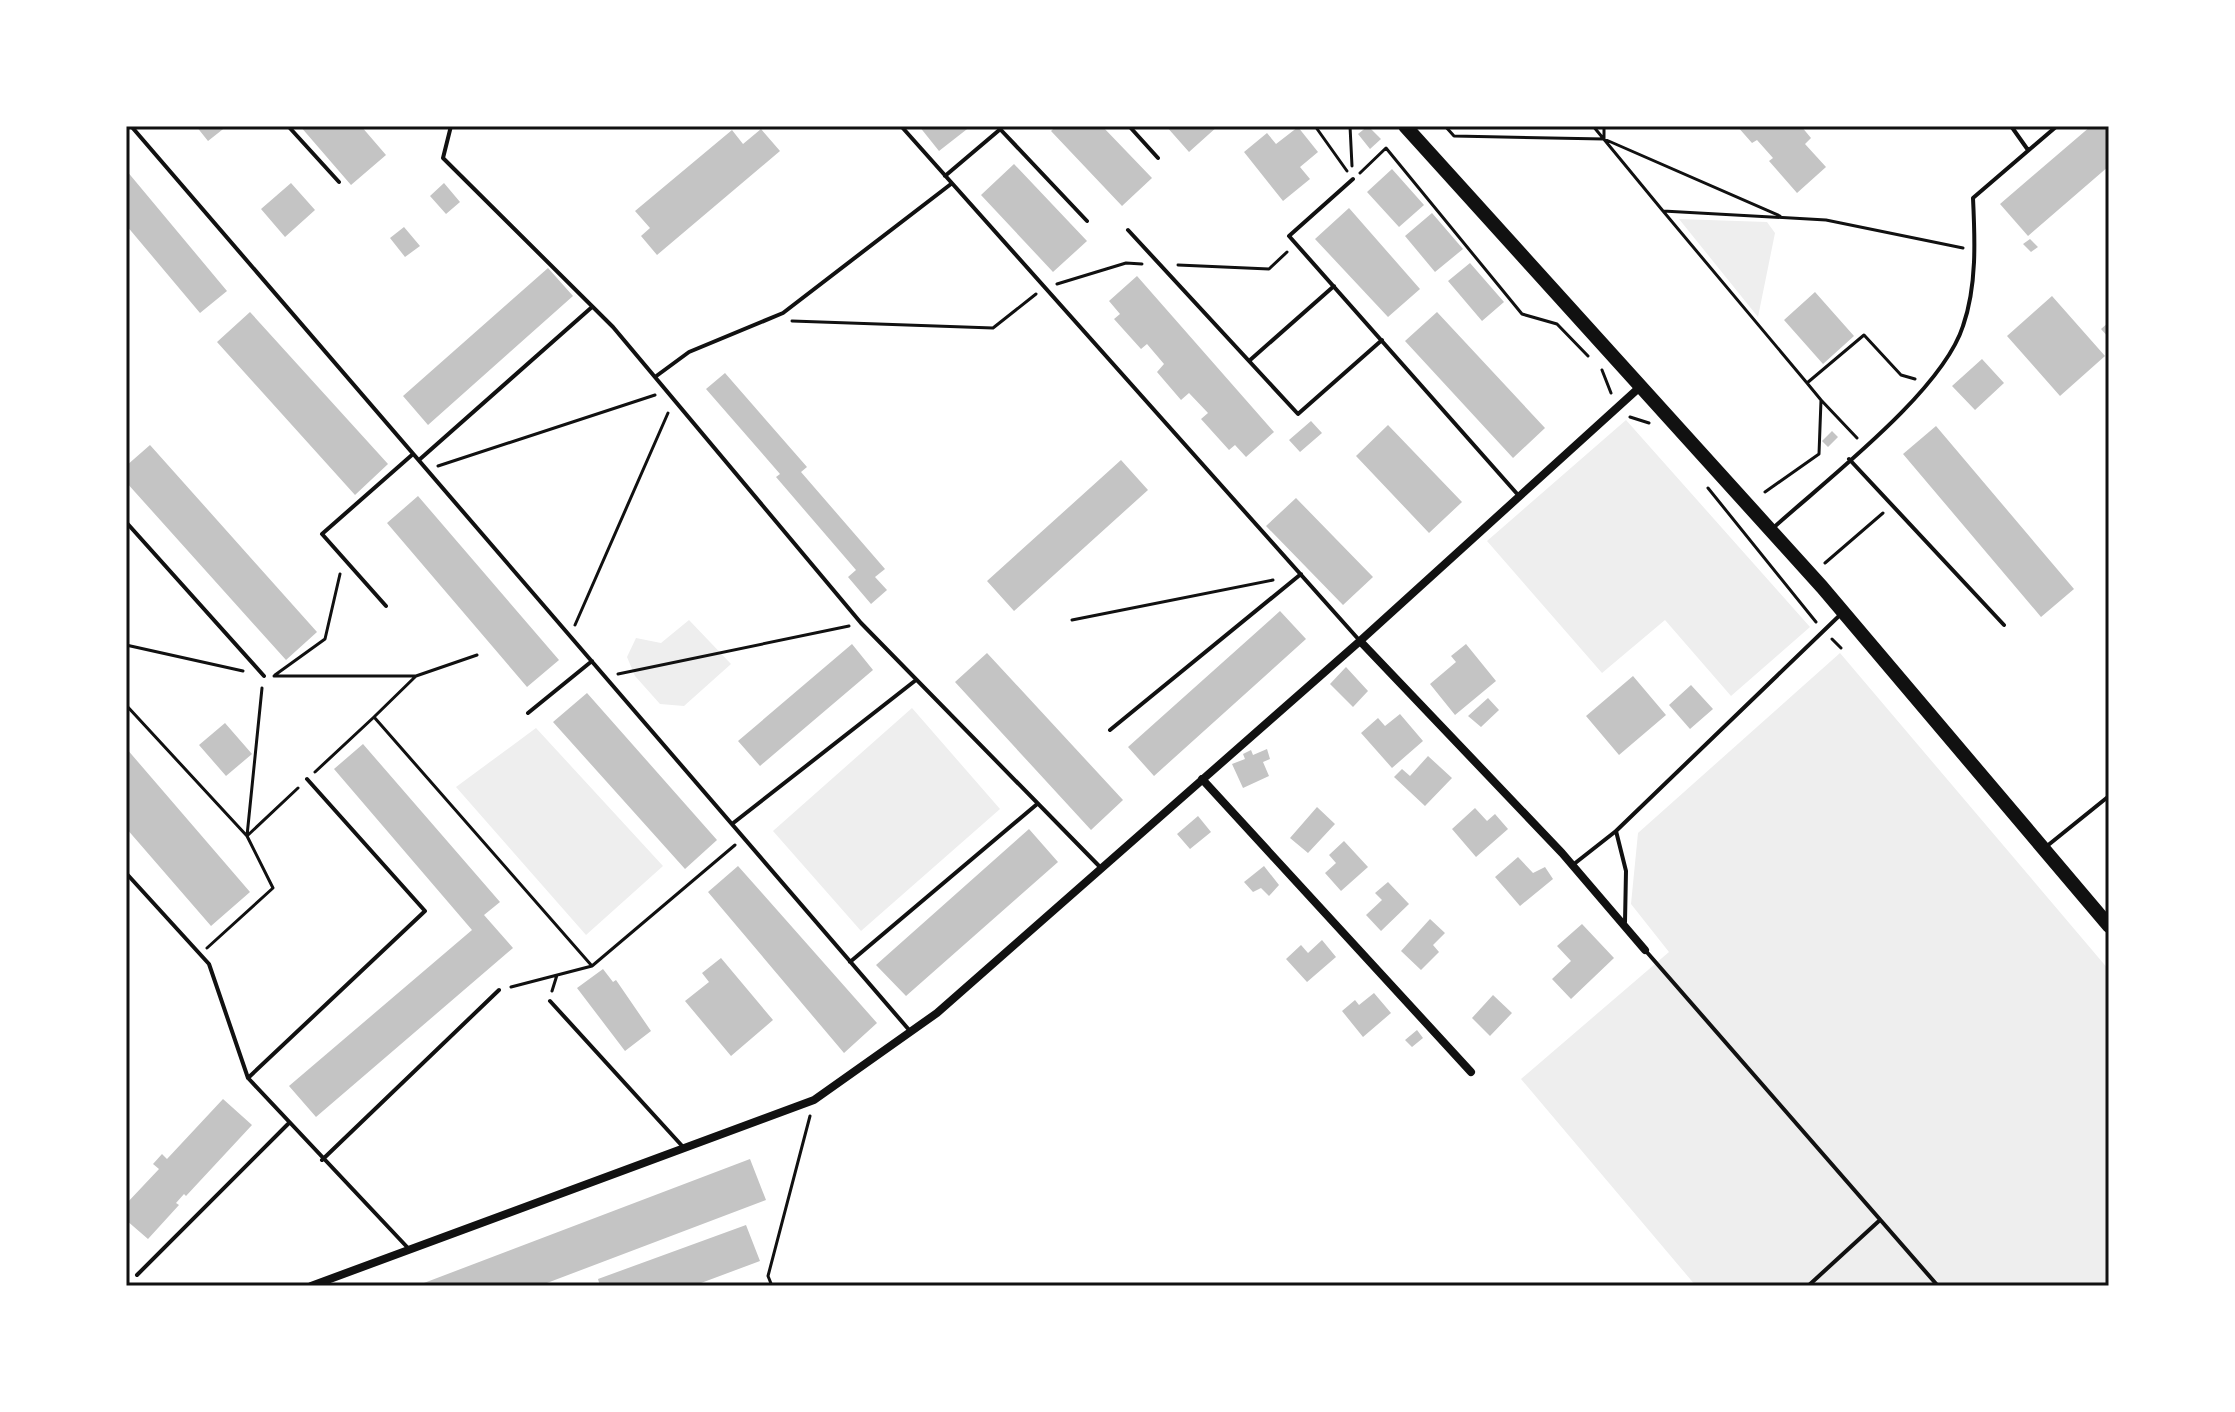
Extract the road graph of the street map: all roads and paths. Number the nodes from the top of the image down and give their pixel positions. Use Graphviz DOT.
graph roads {
  1 [pos="131,126"];
  2 [pos="288,126"];
  3 [pos="451,126"];
  4 [pos="901,126"];
  5 [pos="1129,126"];
  6 [pos="1350,126"];
  7 [pos="1445,126"];
  8 [pos="1593,126"];
  9 [pos="1604,126"];
  10 [pos="2011,126"];
  11 [pos="2057,126"];
  12 [pos="1318,127"];
  13 [pos="1409,127"];
  14 [pos="1002,128"];
  15 [pos="1604,139"];
  16 [pos="2028,150"];
  17 [pos="1158,158"];
  18 [pos="945,177"];
  19 [pos="1353,179"];
  20 [pos="339,182"];
  21 [pos="951,184"];
  22 [pos="1663,211"];
  23 [pos="1784,218"];
  24 [pos="1087,221"];
  25 [pos="1128,230"];
  26 [pos="1975,250"];
  27 [pos="1334,286"];
  28 [pos="592,307"];
  29 [pos="1382,340"];
  30 [pos="1249,361"];
  31 [pos="655,377"];
  32 [pos="1807,383"];
  33 [pos="1930,384"];
  34 [pos="1641,386"];
  35 [pos="667,392"];
  36 [pos="674,400"];
  37 [pos="1821,400"];
  38 [pos="1617,407"];
  39 [pos="1651,424"];
  40 [pos="1864,445"];
  41 [pos="413,454"];
  42 [pos="1849,459"];
  43 [pos="419,460"];
  44 [pos="427,470"];
  45 [pos="1703,483"];
  46 [pos="1765,492"];
  47 [pos="1519,496"];
  48 [pos="1892,504"];
  49 [pos="126,522"];
  50 [pos="1770,531"];
  51 [pos="343,559"];
  52 [pos="1825,563"];
  53 [pos="1301,574"];
  54 [pos="386,606"];
  55 [pos="1842,614"];
  56 [pos="1072,620"];
  57 [pos="861,623"];
  58 [pos="2004,625"];
  59 [pos="1823,631"];
  60 [pos="570,636"];
  61 [pos="1360,641"];
  62 [pos="126,645"];
  63 [pos="1841,648"];
  64 [pos="477,655"];
  65 [pos="592,661"];
  66 [pos="264,676"];
  67 [pos="273,676"];
  68 [pos="416,676"];
  69 [pos="605,676"];
  70 [pos="916,680"];
  71 [pos="126,705"];
  72 [pos="528,713"];
  73 [pos="374,717"];
  74 [pos="1110,730"];
  75 [pos="307,779"];
  76 [pos="1202,779"];
  77 [pos="2109,796"];
  78 [pos="1036,805"];
  79 [pos="732,824"];
  80 [pos="1616,831"];
  81 [pos="247,836"];
  82 [pos="744,838"];
  83 [pos="2042,850"];
  84 [pos="1572,865"];
  85 [pos="1101,868"];
  86 [pos="126,873"];
  87 [pos="2109,926"];
  88 [pos="1625,927"];
  89 [pos="1645,950"];
  90 [pos="200,954"];
  91 [pos="850,962"];
  92 [pos="592,966"];
  93 [pos="557,975"];
  94 [pos="499,990"];
  95 [pos="550,1001"];
  96 [pos="910,1031"];
  97 [pos="1471,1072"];
  98 [pos="248,1078"];
  99 [pos="814,1100"];
  100 [pos="288,1124"];
  101 [pos="685,1150"];
  102 [pos="322,1160"];
  103 [pos="1880,1220"];
  104 [pos="409,1249"];
  105 [pos="137,1275"];
  106 [pos="311,1286"];
  107 [pos="772,1286"];
  108 [pos="1808,1286"];
  109 [pos="1938,1286"];
  1 -- 41 [label="lane"];
  2 -- 20 [label="lane"];
  3 -- 28 [label="lane"];
  4 -- 18 [label="lane"];
  5 -- 17 [label="lane"];
  6 -- 19 [label="path"];
  7 -- 15 [label="path"];
  8 -- 15 [label="path"];
  9 -- 15 [label="path"];
  10 -- 16 [label="lane"];
  11 -- 16 [label="lane"];
  12 -- 19 [label="path"];
  13 -- 34 [label="main road"];
  14 -- 18 [label="lane"];
  14 -- 24 [label="lane"];
  15 -- 22 [label="path"];
  15 -- 23 [label="path"];
  16 -- 26 [label="lane"];
  18 -- 21 [label="lane"];
  19 -- 27 [label="lane"];
  19 -- 38 [label="path"];
  21 -- 31 [label="lane"];
  21 -- 53 [label="lane"];
  22 -- 23 [label="path"];
  22 -- 32 [label="path"];
  23 -- 26 [label="path"];
  25 -- 30 [label="lane"];
  26 -- 33 [label="lane"];
  27 -- 29 [label="lane"];
  27 -- 30 [label="lane"];
  28 -- 31 [label="lane"];
  28 -- 43 [label="lane"];
  29 -- 30 [label="lane"];
  29 -- 47 [label="lane"];
  31 -- 35 [label="lane"];
  32 -- 33 [label="path"];
  32 -- 37 [label="path"];
  33 -- 40 [label="lane"];
  34 -- 38 [label="street"];
  34 -- 50 [label="main road"];
  35 -- 36 [label="lane"];
  35 -- 44 [label="path"];
  36 -- 57 [label="lane"];
  36 -- 60 [label="path"];
  37 -- 40 [label="path"];
  37 -- 46 [label="path"];
  38 -- 39 [label="path"];
  38 -- 47 [label="street"];
  40 -- 42 [label="lane"];
  41 -- 43 [label="lane"];
  41 -- 51 [label="lane"];
  42 -- 48 [label="lane"];
  42 -- 50 [label="lane"];
  43 -- 44 [label="lane"];
  44 -- 60 [label="lane"];
  45 -- 59 [label="path"];
  47 -- 61 [label="street"];
  48 -- 52 [label="path"];
  48 -- 58 [label="lane"];
  49 -- 66 [label="lane"];
  50 -- 55 [label="main road"];
  51 -- 54 [label="lane"];
  51 -- 67 [label="path"];
  53 -- 56 [label="path"];
  53 -- 61 [label="lane"];
  53 -- 74 [label="lane"];
  55 -- 59 [label="lane"];
  55 -- 83 [label="main road"];
  57 -- 69 [label="path"];
  57 -- 70 [label="lane"];
  59 -- 63 [label="path"];
  59 -- 80 [label="lane"];
  60 -- 65 [label="lane"];
  61 -- 76 [label="street"];
  61 -- 84 [label="street"];
  62 -- 66 [label="path"];
  64 -- 68 [label="path"];
  65 -- 69 [label="lane"];
  65 -- 72 [label="lane"];
  66 -- 67 [label="path"];
  66 -- 81 [label="path"];
  67 -- 68 [label="path"];
  68 -- 73 [label="path"];
  69 -- 79 [label="lane"];
  70 -- 78 [label="lane"];
  70 -- 79 [label="lane"];
  71 -- 81 [label="path"];
  73 -- 75 [label="path"];
  73 -- 92 [label="path"];
  75 -- 81 [label="path"];
  75 -- 98 [label="lane"];
  76 -- 85 [label="street"];
  76 -- 97 [label="street"];
  77 -- 83 [label="lane"];
  78 -- 85 [label="lane"];
  78 -- 91 [label="lane"];
  79 -- 82 [label="lane"];
  80 -- 84 [label="lane"];
  80 -- 88 [label="lane"];
  81 -- 90 [label="path"];
  82 -- 91 [label="lane"];
  82 -- 92 [label="path"];
  83 -- 87 [label="main road"];
  84 -- 88 [label="street"];
  85 -- 96 [label="street"];
  86 -- 90 [label="lane"];
  88 -- 89 [label="street"];
  89 -- 103 [label="lane"];
  90 -- 98 [label="lane"];
  91 -- 96 [label="lane"];
  92 -- 93 [label="path"];
  93 -- 94 [label="path"];
  93 -- 95 [label="path"];
  94 -- 102 [label="lane"];
  95 -- 101 [label="lane"];
  96 -- 99 [label="street"];
  98 -- 100 [label="lane"];
  99 -- 101 [label="street"];
  99 -- 107 [label="path"];
  100 -- 102 [label="lane"];
  100 -- 105 [label="lane"];
  101 -- 104 [label="street"];
  102 -- 104 [label="lane"];
  103 -- 108 [label="lane"];
  103 -- 109 [label="lane"];
  104 -- 106 [label="street"];
}
